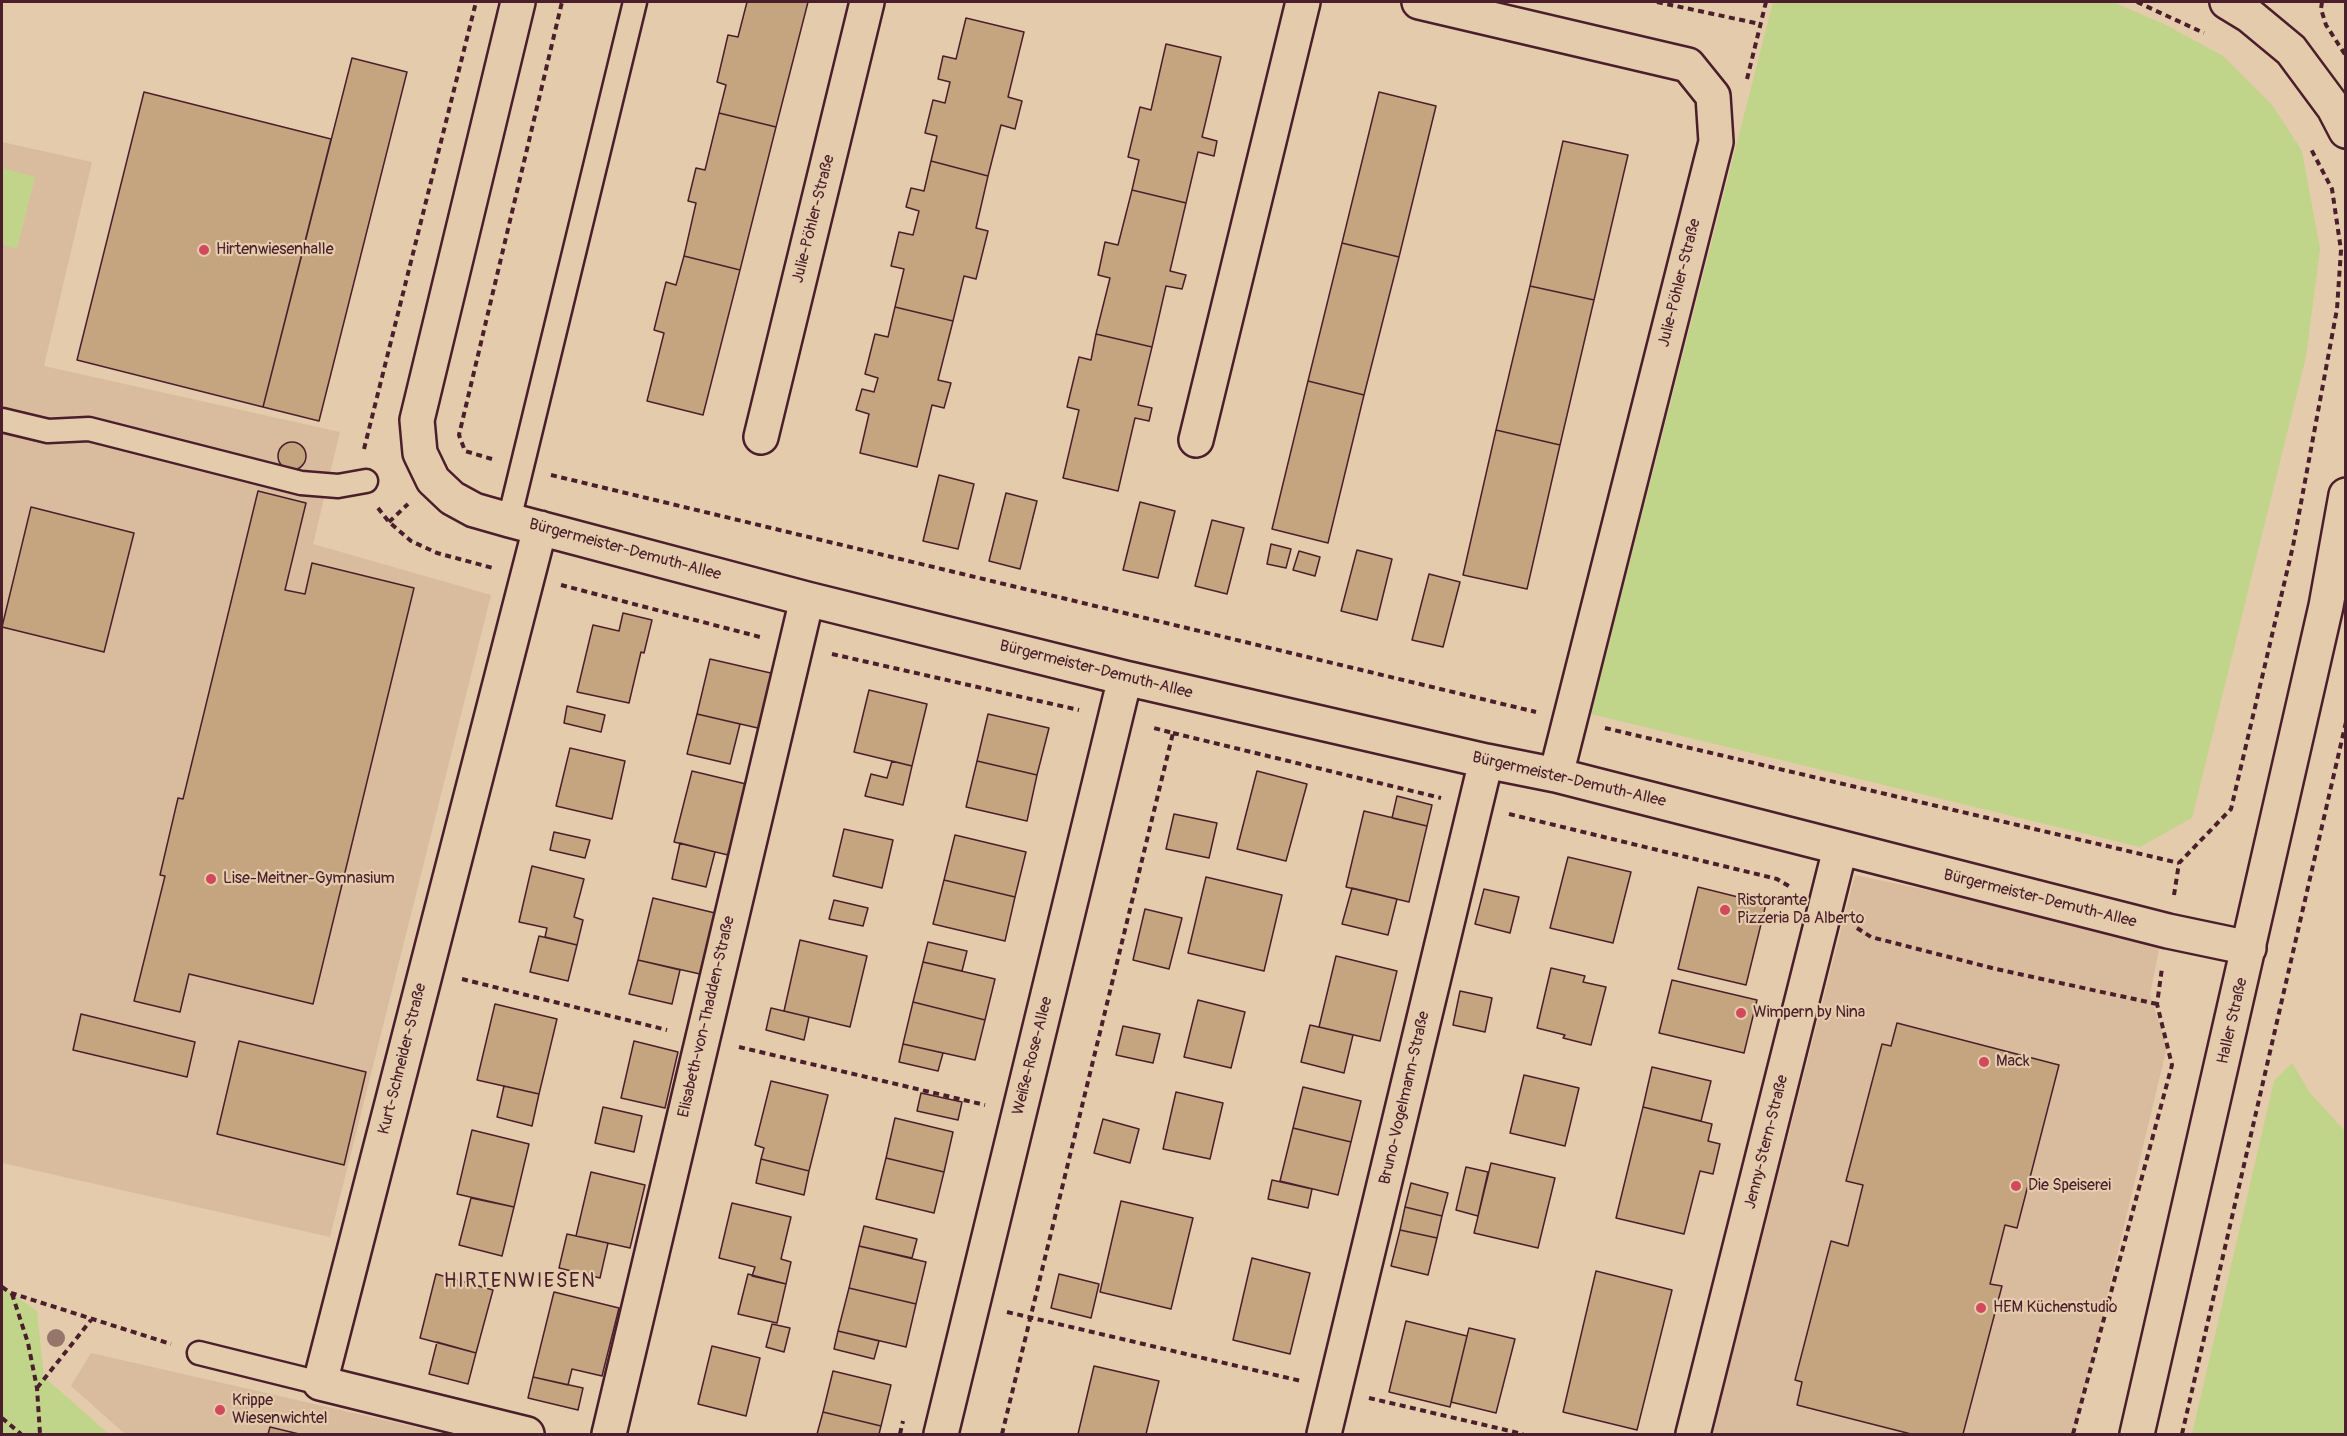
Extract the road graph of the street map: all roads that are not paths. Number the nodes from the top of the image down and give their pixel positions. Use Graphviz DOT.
graph roads {
  1 [pos="518,2"];
  2 [pos="635,2"];
  3 [pos="867,2"];
  4 [pos="1303,2"];
  5 [pos="1419,2"];
  6 [pos="2227,2"];
  7 [pos="2346,132"];
  8 [pos="2,420"];
  9 [pos="761,437"];
  10 [pos="1196,440"];
  11 [pos="366,481"];
  12 [pos="2346,495"];
  13 [pos="509,520"];
  14 [pos="540,528"];
  15 [pos="2346,542"];
  16 [pos="807,599"];
  17 [pos="2326,606"];
  18 [pos="1125,678"];
  19 [pos="1486,761"];
  20 [pos="1556,775"];
  21 [pos="1840,849"];
  22 [pos="2250,948"];
  23 [pos="199,1353"];
  24 [pos="320,1383"];
  25 [pos="527,1434"];
  26 [pos="609,1434"];
  27 [pos="941,1434"];
  28 [pos="1324,1434"];
  29 [pos="1693,1434"];
  30 [pos="2137,1434"];
  1 -- 13 [label="street, Bürgermeister-Demuth-Allee"];
  2 -- 13 [label="lane"];
  3 -- 9 [label="street, Julie-Pöhler-Straße"];
  4 -- 10 [label="street"];
  5 -- 20 [label="street, Julie-Pöhler-Straße"];
  6 -- 7 [label="street"];
  8 -- 11 [label="lane"];
  12 -- 17 [label="street, Haller Straße"];
  13 -- 14 [label="street, Bürgermeister-Demuth-Allee"];
  14 -- 16 [label="street, Bürgermeister-Demuth-Allee"];
  14 -- 24 [label="street, Kurt-Schneider-Straße"];
  15 -- 17 [label="street, Haller Straße"];
  16 -- 18 [label="street, Bürgermeister-Demuth-Allee"];
  16 -- 26 [label="street, Elisabeth-von-Thadden-Straße"];
  17 -- 22 [label="street, Haller Straße"];
  18 -- 19 [label="street, Bürgermeister-Demuth-Allee"];
  18 -- 27 [label="street, Weiße-Rose-Allee"];
  19 -- 20 [label="street, Bürgermeister-Demuth-Allee"];
  19 -- 28 [label="street, Bruno-Vogelmann-Straße"];
  20 -- 21 [label="street, Bürgermeister-Demuth-Allee"];
  21 -- 22 [label="street, Bürgermeister-Demuth-Allee"];
  21 -- 29 [label="street, Jenny-Stern-Straße"];
  22 -- 30 [label="street, Haller Straße"];
  23 -- 24 [label="lane"];
  24 -- 25 [label="street"];
}
